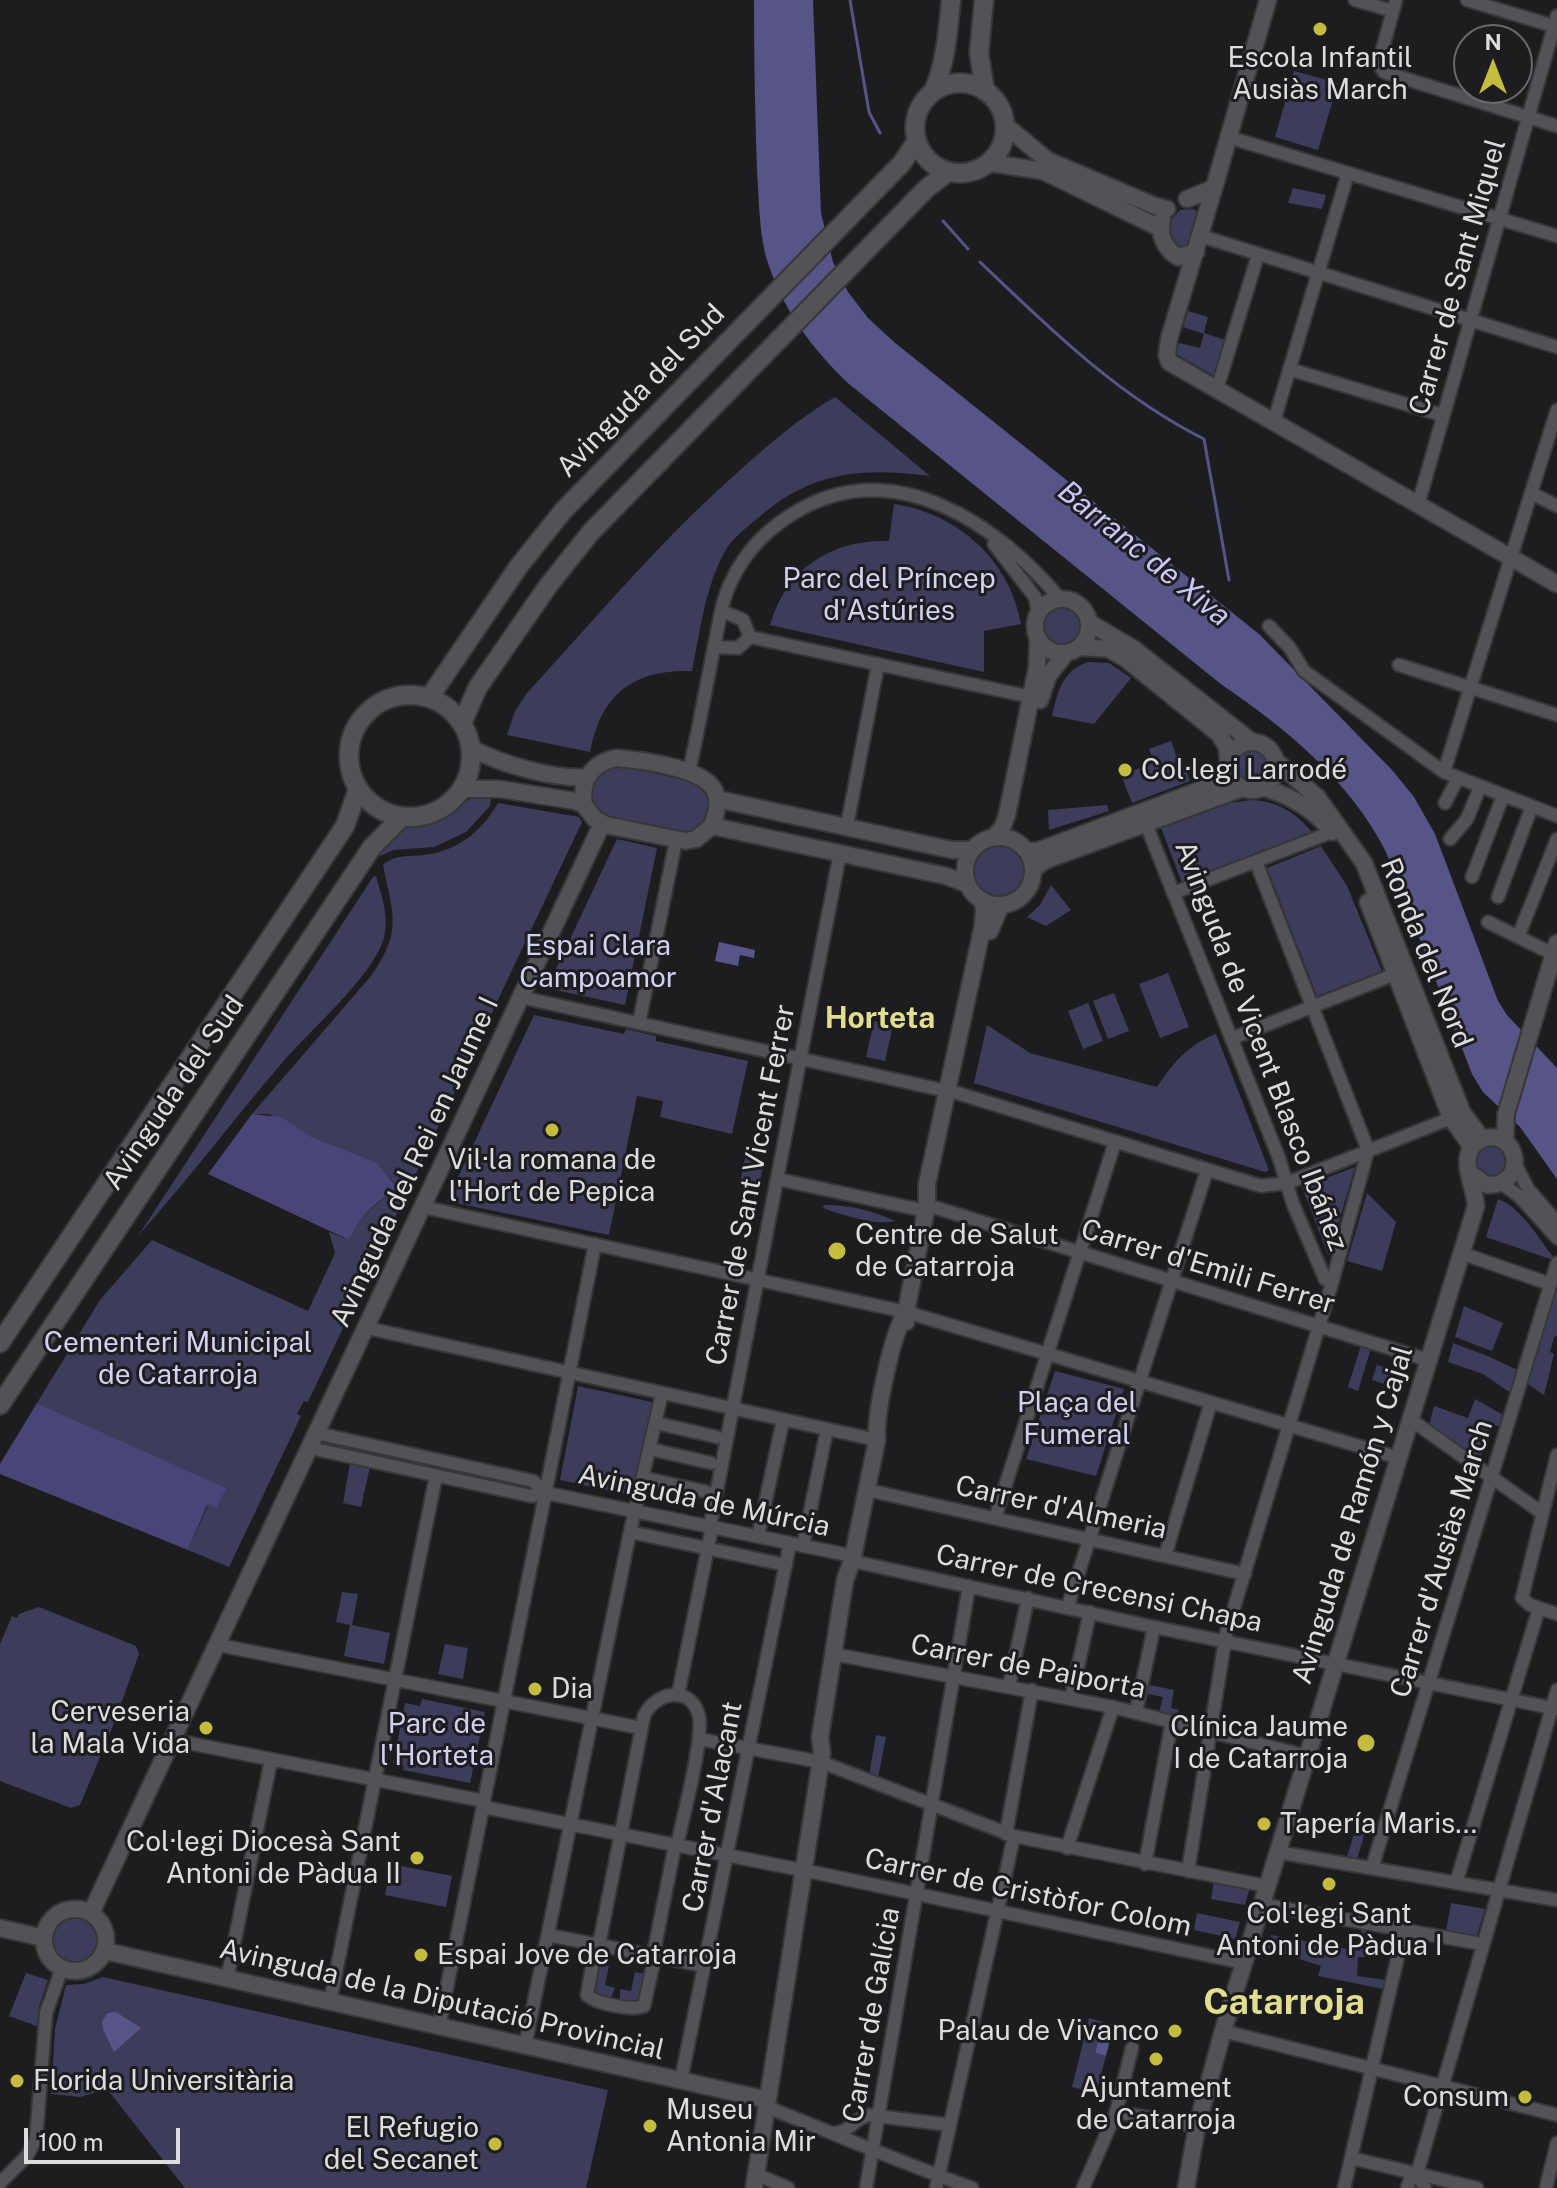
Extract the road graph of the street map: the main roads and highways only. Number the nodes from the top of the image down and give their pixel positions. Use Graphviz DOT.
graph roads {
  1 [pos="951,0"];
  2 [pos="984,0"];
  3 [pos="934,90"];
  4 [pos="985,91"];
  5 [pos="916,142"];
  6 [pos="948,172"];
  7 [pos="429,698"];
  8 [pos="462,723"];
  9 [pos="358,789"];
  10 [pos="402,817"];
  11 [pos="0,1343"];
  12 [pos="0,1405"];
  1 -- 3 [label="main road"];
  2 -- 4 [label="main road"];
  3 -- 4 [label="main road"];
  3 -- 5 [label="main road"];
  4 -- 6 [label="main road"];
  5 -- 6 [label="main road"];
  5 -- 7 [label="main road, Avinguda del Sud"];
  6 -- 8 [label="main road"];
  7 -- 8 [label="main road"];
  7 -- 9 [label="main road"];
  8 -- 10 [label="main road"];
  9 -- 10 [label="main road"];
  9 -- 11 [label="main road, Avinguda del Sud"];
  10 -- 12 [label="main road, Avinguda del Sud"];
}
